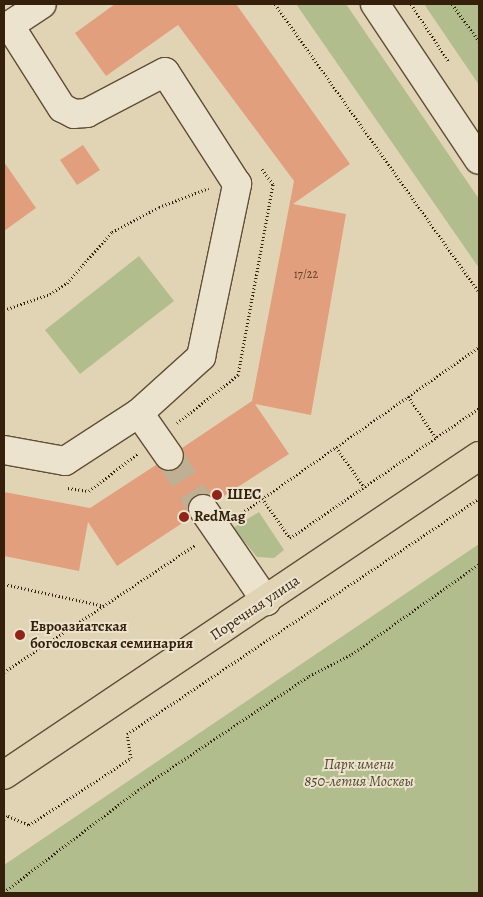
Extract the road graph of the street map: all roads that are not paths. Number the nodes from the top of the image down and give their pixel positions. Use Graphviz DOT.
graph roads {
  1 [pos="42,4"];
  2 [pos="376,4"];
  3 [pos="7,28"];
  4 [pos="479,160"];
  5 [pos="139,413"];
  6 [pos="4,450"];
  7 [pos="169,456"];
  8 [pos="479,456"];
  9 [pos="210,520"];
  10 [pos="266,601"];
  11 [pos="4,775"];
  1 -- 3 [label="street"];
  2 -- 4 [label="street"];
  3 -- 5 [label="street"];
  5 -- 6 [label="street"];
  5 -- 7 [label="street"];
  8 -- 10 [label="main road, Поречная улица"];
  9 -- 10 [label="street"];
  10 -- 11 [label="main road, Поречная улица"];
}
